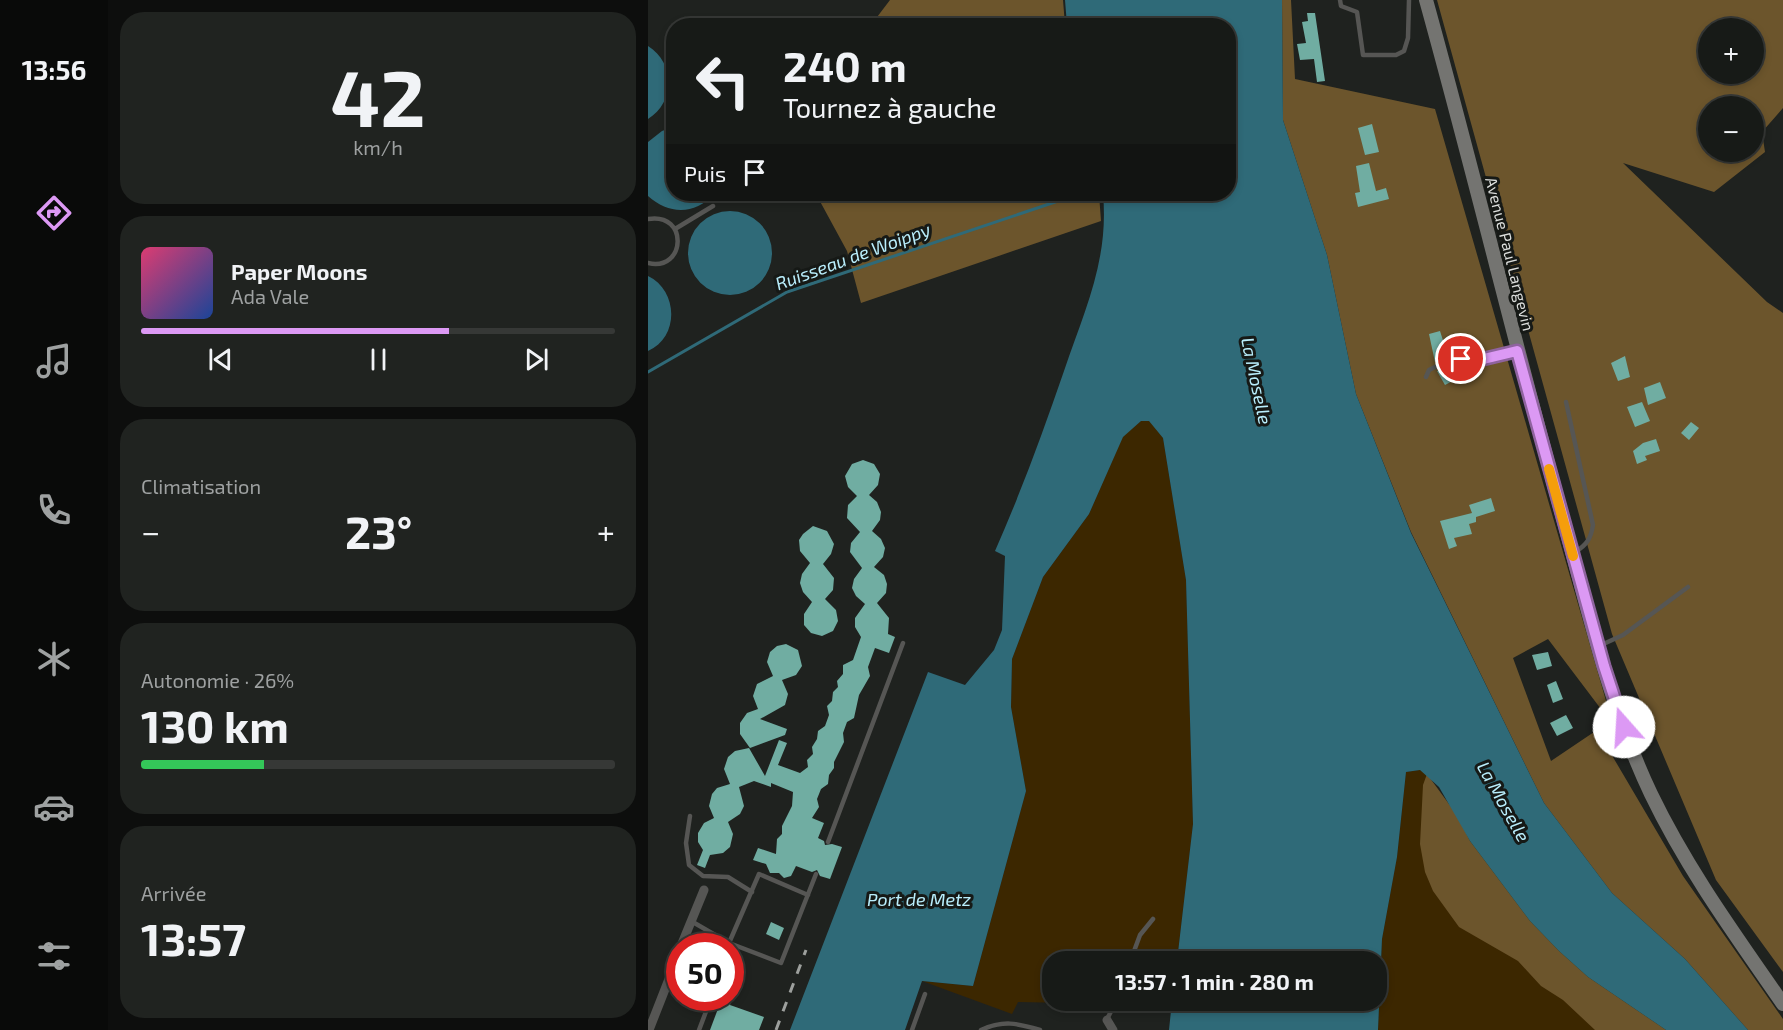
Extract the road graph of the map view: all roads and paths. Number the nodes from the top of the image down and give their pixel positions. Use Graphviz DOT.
graph roads {
  1 [pos="1340,0"];
  2 [pos="1409,0"];
  3 [pos="1426,0"];
  4 [pos="713,206"];
  5 [pos="648,219"];
  6 [pos="675,229"];
  7 [pos="648,263"];
  8 [pos="1517,351"];
  9 [pos="1426,377"];
  10 [pos="1566,402"];
  11 [pos="1573,553"];
  12 [pos="1688,587"];
  13 [pos="903,643"];
  14 [pos="1599,646"];
  15 [pos="690,816"];
  16 [pos="828,842"];
  17 [pos="816,874"];
  18 [pos="704,890"];
  19 [pos="752,892"];
  20 [pos="808,895"];
  21 [pos="1153,919"];
  22 [pos="691,921"];
  23 [pos="686,933"];
  24 [pos="713,933"];
  25 [pos="733,933"];
  26 [pos="744,948"];
  27 [pos="1134,951"];
  28 [pos="666,986"];
  29 [pos="925,994"];
  30 [pos="1783,1004"];
  31 [pos="706,1011"];
  32 [pos="1112,1011"];
  33 [pos="1107,1020"];
  34 [pos="649,1027"];
  35 [pos="699,1030"];
  36 [pos="912,1030"];
  37 [pos="981,1030"];
  38 [pos="1040,1030"];
  39 [pos="1113,1030"];
  1 -- 2 [label="lane"];
  3 -- 8 [label="main road, Avenue Paul Langevin"];
  4 -- 6 [label="lane"];
  5 -- 6 [label="lane"];
  6 -- 7 [label="lane"];
  8 -- 9 [label="lane"];
  8 -- 11 [label="main road, Avenue Paul Langevin"];
  10 -- 11 [label="lane"];
  11 -- 14 [label="main road, Avenue Paul Langevin"];
  12 -- 14 [label="lane"];
  13 -- 16 [label="lane"];
  14 -- 30 [label="main road, Avenue Paul Langevin"];
  15 -- 19 [label="lane"];
  17 -- 20 [label="lane"];
  18 -- 22 [label="street"];
  19 -- 20 [label="lane"];
  19 -- 25 [label="lane"];
  20 -- 26 [label="lane"];
  21 -- 27 [label="lane"];
  22 -- 23 [label="street"];
  22 -- 24 [label="lane"];
  28 -- 34 [label="street"];
  29 -- 36 [label="lane"];
  31 -- 35 [label="lane"];
  32 -- 33 [label="lane"];
  33 -- 39 [label="street"];
  37 -- 38 [label="lane"];
}
